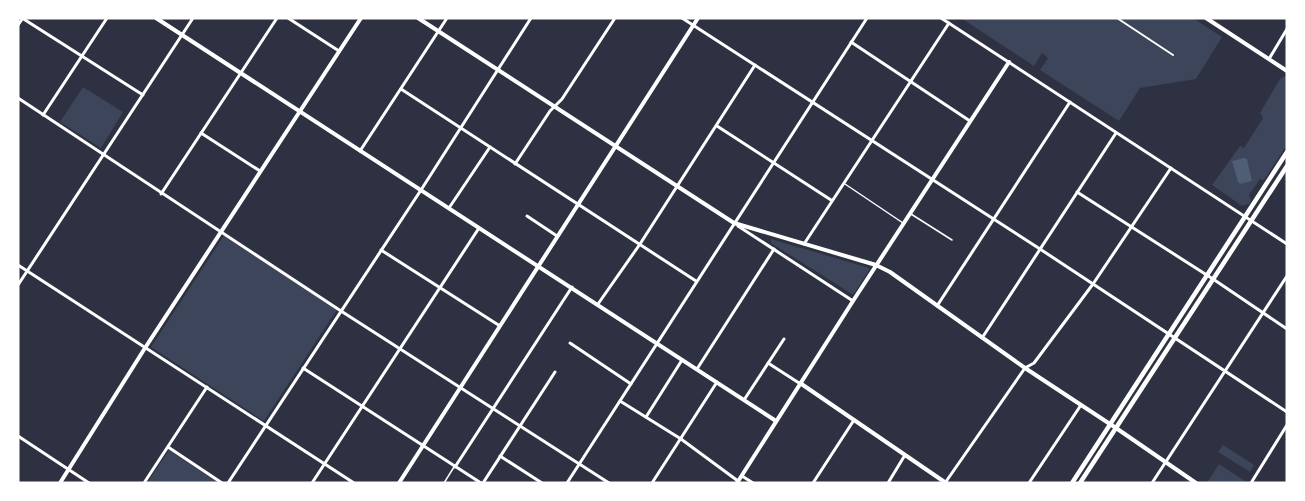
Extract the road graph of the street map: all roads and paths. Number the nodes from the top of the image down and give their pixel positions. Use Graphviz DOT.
graph roads {
  1 [pos="22,18"];
  2 [pos="107,18"];
  3 [pos="156,18"];
  4 [pos="193,18"];
  5 [pos="277,18"];
  6 [pos="288,18"];
  7 [pos="361,18"];
  8 [pos="418,18"];
  9 [pos="447,18"];
  10 [pos="531,18"];
  11 [pos="615,18"];
  12 [pos="682,18"];
  13 [pos="698,18"];
  14 [pos="867,18"];
  15 [pos="942,18"];
  16 [pos="1118,18"];
  17 [pos="1207,18"];
  18 [pos="949,23"];
  19 [pos="18,25"];
  20 [pos="693,25"];
  21 [pos="1287,29"];
  22 [pos="439,31"];
  23 [pos="182,35"];
  24 [pos="851,42"];
  25 [pos="339,51"];
  26 [pos="1173,54"];
  27 [pos="83,56"];
  28 [pos="1269,59"];
  29 [pos="1009,62"];
  30 [pos="756,65"];
  31 [pos="498,69"];
  32 [pos="1287,71"];
  33 [pos="241,73"];
  34 [pos="911,82"];
  35 [pos="401,89"];
  36 [pos="143,95"];
  37 [pos="18,98"];
  38 [pos="813,102"];
  39 [pos="1070,102"];
  40 [pos="555,106"];
  41 [pos="300,111"];
  42 [pos="43,115"];
  43 [pos="970,121"];
  44 [pos="717,126"];
  45 [pos="460,127"];
  46 [pos="201,133"];
  47 [pos="1116,133"];
  48 [pos="872,140"];
  49 [pos="615,145"];
  50 [pos="490,147"];
  51 [pos="360,151"];
  52 [pos="1286,154"];
  53 [pos="103,156"];
  54 [pos="774,163"];
  55 [pos="515,164"];
  56 [pos="1287,166"];
  57 [pos="1171,168"];
  58 [pos="261,172"];
  59 [pos="933,180"];
  60 [pos="843,183"];
  61 [pos="678,186"];
  62 [pos="421,190"];
  63 [pos="1077,192"];
  64 [pos="161,194"];
  65 [pos="831,200"];
  66 [pos="578,204"];
  67 [pos="449,208"];
  68 [pos="910,213"];
  69 [pos="527,216"];
  70 [pos="1245,216"];
  71 [pos="993,219"];
  72 [pos="1252,221"];
  73 [pos="734,223"];
  74 [pos="903,224"];
  75 [pos="480,227"];
  76 [pos="1131,227"];
  77 [pos="222,233"];
  78 [pos="557,236"];
  79 [pos="952,240"];
  80 [pos="640,244"];
  81 [pos="804,244"];
  82 [pos="1287,244"];
  83 [pos="774,249"];
  84 [pos="1040,249"];
  85 [pos="381,250"];
  86 [pos="18,265"];
  87 [pos="539,265"];
  88 [pos="876,266"];
  89 [pos="27,271"];
  90 [pos="1207,275"];
  91 [pos="1287,276"];
  92 [pos="1213,279"];
  93 [pos="697,281"];
  94 [pos="1093,284"];
  95 [pos="18,285"];
  96 [pos="572,287"];
  97 [pos="439,288"];
  98 [pos="853,301"];
  99 [pos="598,304"];
  100 [pos="937,306"];
  101 [pos="341,311"];
  102 [pos="1263,313"];
  103 [pos="500,326"];
  104 [pos="1287,329"];
  105 [pos="1168,335"];
  106 [pos="982,338"];
  107 [pos="784,339"];
  108 [pos="1174,339"];
  109 [pos="570,343"];
  110 [pos="657,344"];
  111 [pos="146,348"];
  112 [pos="400,348"];
  113 [pos="682,360"];
  114 [pos="768,363"];
  115 [pos="303,368"];
  116 [pos="1025,368"];
  117 [pos="697,369"];
  118 [pos="1224,371"];
  119 [pos="555,372"];
  120 [pos="717,382"];
  121 [pos="800,383"];
  122 [pos="631,384"];
  123 [pos="207,387"];
  124 [pos="461,387"];
  125 [pos="744,400"];
  126 [pos="620,401"];
  127 [pos="1081,405"];
  128 [pos="362,406"];
  129 [pos="493,408"];
  130 [pos="1287,412"];
  131 [pos="646,417"];
  132 [pos="854,420"];
  133 [pos="776,421"];
  134 [pos="1110,424"];
  135 [pos="520,425"];
  136 [pos="1287,425"];
  137 [pos="266,426"];
  138 [pos="1116,428"];
  139 [pos="18,436"];
  140 [pos="681,439"];
  141 [pos="423,446"];
  142 [pos="168,447"];
  143 [pos="905,455"];
  144 [pos="500,456"];
  145 [pos="1166,461"];
  146 [pos="324,464"];
  147 [pos="579,464"];
  148 [pos="455,466"];
  149 [pos="68,470"];
  150 [pos="742,476"];
  151 [pos="738,482"];
  152 [pos="1076,482"];
  153 [pos="60,483"];
  154 [pos="88,483"];
  155 [pos="144,483"];
  156 [pos="222,483"];
  157 [pos="228,483"];
  158 [pos="312,483"];
  159 [pos="354,483"];
  160 [pos="399,483"];
  161 [pos="444,483"];
  162 [pos="482,483"];
  163 [pos="542,483"];
  164 [pos="567,483"];
  165 [pos="609,483"];
  166 [pos="652,483"];
  167 [pos="753,483"];
  168 [pos="813,483"];
  169 [pos="888,483"];
  170 [pos="945,483"];
  171 [pos="1029,483"];
  172 [pos="1152,483"];
  173 [pos="1196,483"];
  174 [pos="1251,483"];
  1 -- 19 [label="street"];
  1 -- 27 [label="street"];
  2 -- 27 [label="street"];
  3 -- 23 [label="street"];
  4 -- 23 [label="street"];
  5 -- 33 [label="street"];
  6 -- 25 [label="street"];
  7 -- 25 [label="street"];
  8 -- 22 [label="street"];
  9 -- 22 [label="street"];
  10 -- 31 [label="street"];
  11 -- 40 [label="street"];
  12 -- 20 [label="street"];
  13 -- 20 [label="street"];
  14 -- 24 [label="street"];
  15 -- 18 [label="street"];
  16 -- 26 [label="street"];
  17 -- 28 [label="street"];
  18 -- 29 [label="street"];
  18 -- 34 [label="street"];
  20 -- 30 [label="street"];
  20 -- 49 [label="street"];
  21 -- 28 [label="street"];
  22 -- 31 [label="street"];
  22 -- 35 [label="street"];
  23 -- 33 [label="street"];
  23 -- 36 [label="street"];
  24 -- 34 [label="street"];
  24 -- 38 [label="street"];
  25 -- 41 [label="street"];
  27 -- 36 [label="street"];
  27 -- 42 [label="street"];
  28 -- 32 [label="street"];
  29 -- 39 [label="street"];
  29 -- 43 [label="street"];
  30 -- 38 [label="street"];
  30 -- 44 [label="street"];
  31 -- 40 [label="street"];
  31 -- 45 [label="street"];
  33 -- 41 [label="street"];
  33 -- 46 [label="street"];
  34 -- 43 [label="street"];
  34 -- 48 [label="street"];
  35 -- 45 [label="street"];
  35 -- 51 [label="street"];
  36 -- 53 [label="street"];
  37 -- 42 [label="street"];
  38 -- 48 [label="street"];
  38 -- 54 [label="street"];
  39 -- 47 [label="street"];
  39 -- 71 [label="street"];
  40 -- 49 [label="street"];
  40 -- 55 [label="street"];
  41 -- 51 [label="street"];
  41 -- 58 [label="street"];
  42 -- 53 [label="street"];
  43 -- 59 [label="street"];
  44 -- 54 [label="street"];
  44 -- 61 [label="street"];
  45 -- 50 [label="street"];
  45 -- 62 [label="street"];
  46 -- 58 [label="street"];
  46 -- 64 [label="street"];
  47 -- 57 [label="street"];
  47 -- 63 [label="street"];
  48 -- 59 [label="street"];
  48 -- 60 [label="street"];
  49 -- 61 [label="street"];
  49 -- 66 [label="street"];
  50 -- 55 [label="street"];
  50 -- 67 [label="street"];
  51 -- 62 [label="street"];
  52 -- 70 [label="main road"];
  53 -- 64 [label="street"];
  53 -- 89 [label="street"];
  54 -- 65 [label="street"];
  54 -- 73 [label="street"];
  55 -- 66 [label="street"];
  56 -- 72 [label="main road"];
  57 -- 70 [label="street"];
  57 -- 76 [label="street"];
  58 -- 77 [label="street"];
  59 -- 68 [label="street"];
  59 -- 71 [label="street"];
  60 -- 65 [label="street"];
  60 -- 74 [label="lane"];
  61 -- 73 [label="street"];
  61 -- 80 [label="street"];
  62 -- 67 [label="street"];
  62 -- 85 [label="street"];
  63 -- 76 [label="street"];
  63 -- 84 [label="street"];
  64 -- 77 [label="street"];
  65 -- 81 [label="street"];
  66 -- 78 [label="street"];
  66 -- 80 [label="street"];
  67 -- 75 [label="street"];
  68 -- 74 [label="street"];
  68 -- 79 [label="lane"];
  69 -- 78 [label="street"];
  70 -- 72 [label="street"];
  70 -- 90 [label="main road"];
  71 -- 84 [label="street"];
  71 -- 100 [label="street"];
  72 -- 82 [label="street"];
  72 -- 92 [label="main road"];
  73 -- 81 [label="street"];
  73 -- 83 [label="street"];
  73 -- 93 [label="street"];
  74 -- 88 [label="street"];
  75 -- 87 [label="street"];
  75 -- 97 [label="street"];
  76 -- 90 [label="street"];
  76 -- 94 [label="street"];
  77 -- 101 [label="street"];
  77 -- 111 [label="street"];
  78 -- 87 [label="street"];
  80 -- 93 [label="street"];
  80 -- 99 [label="street"];
  81 -- 88 [label="street"];
  83 -- 98 [label="street"];
  83 -- 117 [label="street"];
  84 -- 94 [label="street"];
  84 -- 106 [label="street"];
  85 -- 97 [label="street"];
  85 -- 101 [label="street"];
  86 -- 89 [label="street"];
  87 -- 96 [label="street"];
  87 -- 103 [label="street"];
  88 -- 98 [label="street"];
  88 -- 100 [label="street"];
  89 -- 95 [label="street"];
  89 -- 111 [label="street"];
  90 -- 92 [label="street"];
  90 -- 105 [label="main road"];
  91 -- 102 [label="street"];
  92 -- 102 [label="street"];
  92 -- 108 [label="main road"];
  93 -- 110 [label="street"];
  94 -- 105 [label="street"];
  94 -- 116 [label="street"];
  96 -- 99 [label="street"];
  96 -- 129 [label="street"];
  97 -- 103 [label="street"];
  97 -- 112 [label="street"];
  98 -- 121 [label="street"];
  99 -- 110 [label="street"];
  100 -- 106 [label="street"];
  101 -- 112 [label="street"];
  101 -- 115 [label="street"];
  102 -- 104 [label="street"];
  102 -- 118 [label="street"];
  103 -- 124 [label="street"];
  105 -- 108 [label="street"];
  105 -- 134 [label="main road"];
  106 -- 116 [label="street"];
  107 -- 114 [label="street"];
  108 -- 118 [label="street"];
  108 -- 138 [label="main road"];
  109 -- 122 [label="street"];
  110 -- 113 [label="street"];
  110 -- 122 [label="street"];
  111 -- 123 [label="street"];
  111 -- 149 [label="street"];
  112 -- 124 [label="street"];
  112 -- 128 [label="street"];
  113 -- 117 [label="street"];
  113 -- 131 [label="street"];
  114 -- 121 [label="street"];
  114 -- 125 [label="street"];
  115 -- 128 [label="street"];
  115 -- 137 [label="street"];
  116 -- 127 [label="street"];
  116 -- 170 [label="street"];
  117 -- 120 [label="street"];
  118 -- 130 [label="street"];
  118 -- 145 [label="street"];
  119 -- 135 [label="street"];
  120 -- 125 [label="street"];
  120 -- 140 [label="street"];
  121 -- 132 [label="street"];
  121 -- 133 [label="street"];
  122 -- 126 [label="street"];
  123 -- 137 [label="street"];
  123 -- 142 [label="street"];
  124 -- 129 [label="street"];
  124 -- 141 [label="street"];
  125 -- 133 [label="street"];
  126 -- 131 [label="street"];
  126 -- 147 [label="street"];
  127 -- 134 [label="street"];
  127 -- 171 [label="street"];
  128 -- 141 [label="street"];
  128 -- 146 [label="street"];
  129 -- 135 [label="street"];
  129 -- 148 [label="street"];
  131 -- 140 [label="street"];
  132 -- 143 [label="street"];
  132 -- 168 [label="street"];
  133 -- 150 [label="street"];
  134 -- 138 [label="street"];
  134 -- 152 [label="main road"];
  135 -- 144 [label="street"];
  135 -- 147 [label="street"];
  136 -- 174 [label="street"];
  137 -- 146 [label="street"];
  137 -- 157 [label="street"];
  138 -- 145 [label="street"];
  138 -- 152 [label="main road"];
  139 -- 149 [label="street"];
  140 -- 151 [label="street"];
  140 -- 166 [label="street"];
  141 -- 148 [label="street"];
  141 -- 160 [label="street"];
  142 -- 155 [label="street"];
  142 -- 156 [label="street"];
  143 -- 169 [label="street"];
  143 -- 170 [label="street"];
  144 -- 162 [label="street"];
  144 -- 163 [label="street"];
  145 -- 172 [label="street"];
  145 -- 173 [label="street"];
  146 -- 158 [label="street"];
  146 -- 159 [label="street"];
  147 -- 164 [label="street"];
  147 -- 165 [label="street"];
  148 -- 161 [label="lane"];
  148 -- 162 [label="street"];
  149 -- 153 [label="street"];
  149 -- 154 [label="street"];
  150 -- 151 [label="street"];
  150 -- 167 [label="street"];
}
